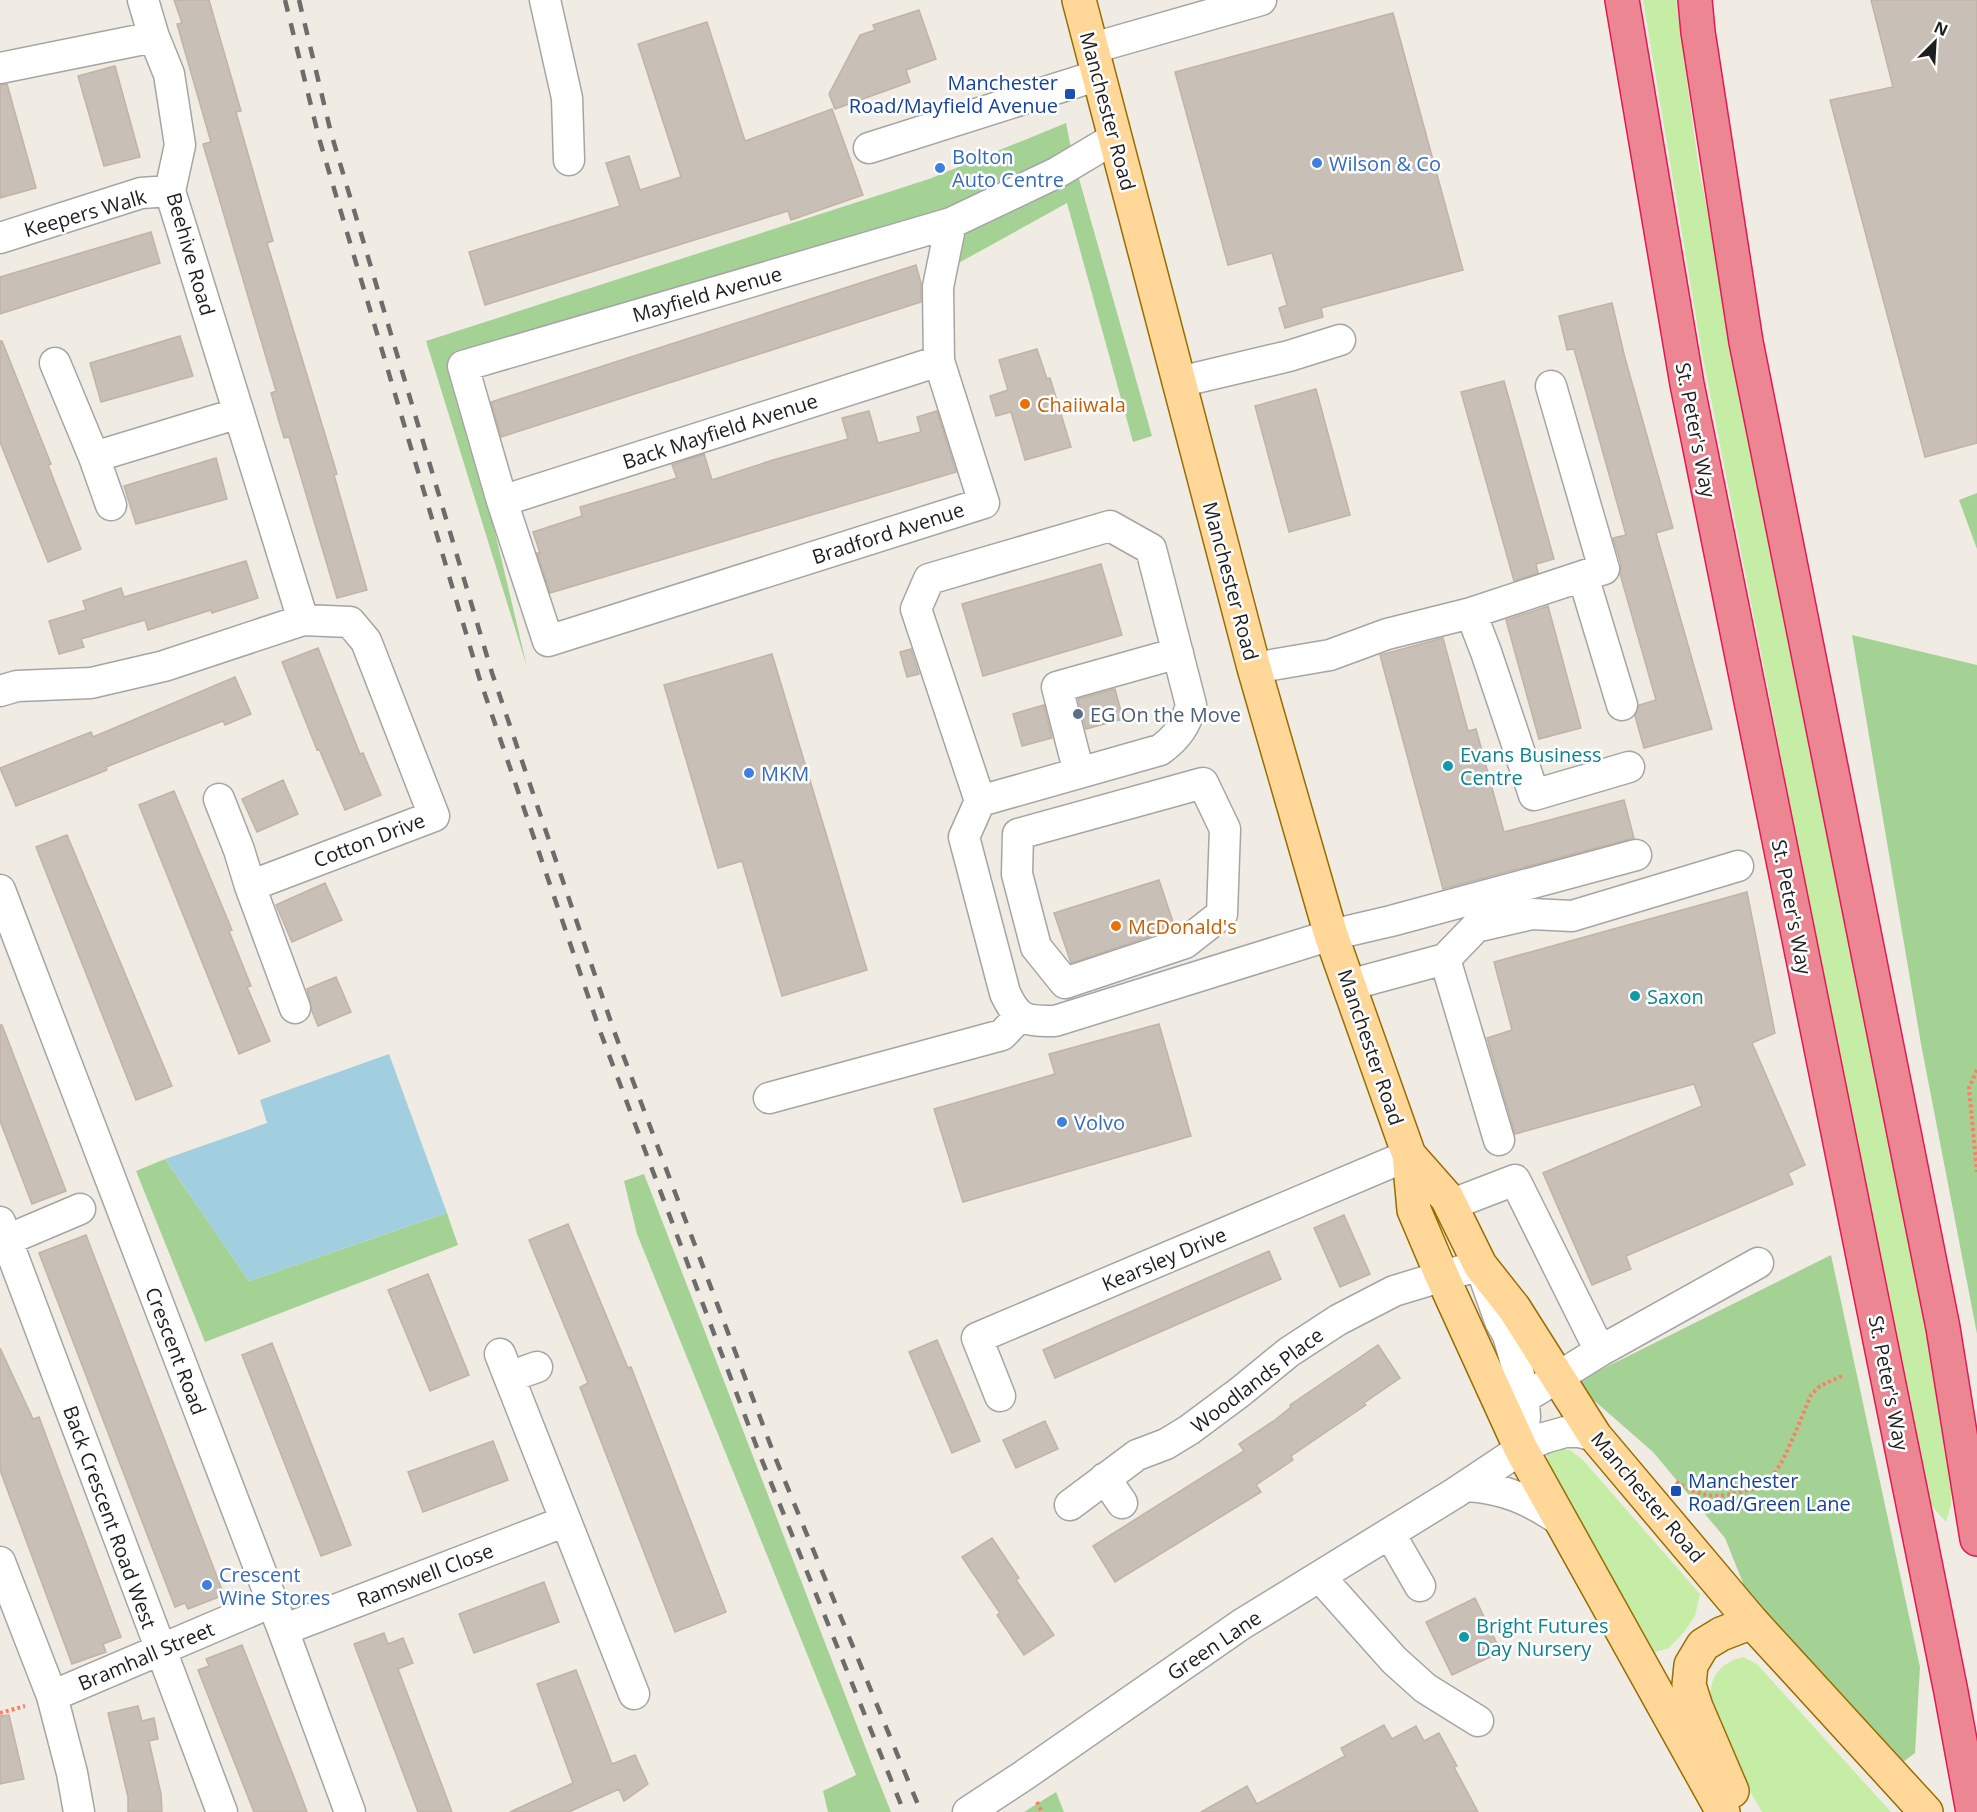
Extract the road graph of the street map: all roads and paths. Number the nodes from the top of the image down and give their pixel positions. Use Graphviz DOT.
graph roads {
  1 [pos="143,0"];
  2 [pos="545,0"];
  3 [pos="1079,0"];
  4 [pos="1261,0"];
  5 [pos="1622,0"];
  6 [pos="1695,0"];
  7 [pos="154,37"];
  8 [pos="1096,62"];
  9 [pos="0,68"];
  10 [pos="1115,138"];
  11 [pos="869,148"];
  12 [pos="569,160"];
  13 [pos="170,191"];
  14 [pos="951,223"];
  15 [pos="0,238"];
  16 [pos="1340,340"];
  17 [pos="939,361"];
  18 [pos="55,363"];
  19 [pos="1179,382"];
  20 [pos="1551,386"];
  21 [pos="239,413"];
  22 [pos="94,457"];
  23 [pos="502,501"];
  24 [pos="111,505"];
  25 [pos="1583,576"];
  26 [pos="1471,613"];
  27 [pos="303,620"];
  28 [pos="1178,653"];
  29 [pos="1254,668"];
  30 [pos="0,691"];
  31 [pos="1622,705"];
  32 [pos="1629,767"];
  33 [pos="1079,773"];
  34 [pos="219,799"];
  35 [pos="980,801"];
  36 [pos="1636,855"];
  37 [pos="1738,866"];
  38 [pos="1026,872"];
  39 [pos="978,885"];
  40 [pos="250,886"];
  41 [pos="0,890"];
  42 [pos="1331,935"];
  43 [pos="1445,959"];
  44 [pos="1348,985"];
  45 [pos="295,1008"];
  46 [pos="1020,1016"];
  47 [pos="1977,1070"];
  48 [pos="769,1098"];
  49 [pos="1499,1140"];
  50 [pos="1409,1155"];
  51 [pos="1977,1172"];
  52 [pos="1450,1205"];
  53 [pos="80,1209"];
  54 [pos="4,1231"];
  55 [pos="1758,1263"];
  56 [pos="1480,1264"];
  57 [pos="1442,1276"];
  58 [pos="1943,1328"];
  59 [pos="1600,1351"];
  60 [pos="537,1366"];
  61 [pos="1844,1375"];
  62 [pos="1558,1377"];
  63 [pos="1000,1396"];
  64 [pos="1513,1404"];
  65 [pos="1595,1436"];
  66 [pos="1521,1449"];
  67 [pos="1977,1466"];
  68 [pos="1106,1478"];
  69 [pos="1672,1480"];
  70 [pos="1466,1486"];
  71 [pos="1122,1503"];
  72 [pos="1070,1505"];
  73 [pos="566,1521"];
  74 [pos="1561,1521"];
  75 [pos="1390,1534"];
  76 [pos="1977,1539"];
  77 [pos="0,1562"];
  78 [pos="1320,1577"];
  79 [pos="1420,1586"];
  80 [pos="272,1602"];
  81 [pos="1752,1622"];
  82 [pos="283,1630"];
  83 [pos="160,1650"];
  84 [pos="634,1694"];
  85 [pos="52,1696"];
  86 [pos="1478,1721"];
  87 [pos="79,1812"];
  88 [pos="222,1812"];
  89 [pos="350,1812"];
  90 [pos="968,1812"];
  91 [pos="1723,1812"];
  92 [pos="1741,1812"];
  93 [pos="1926,1812"];
  94 [pos="1973,1812"];
  1 -- 7 [label="street, Beehive Road"];
  2 -- 12 [label="street"];
  3 -- 8 [label="main road, Manchester Road"];
  4 -- 8 [label="street"];
  5 -- 94 [label="highway, St. Peter's Way"];
  6 -- 58 [label="highway"];
  7 -- 9 [label="street"];
  7 -- 13 [label="street, Beehive Road"];
  8 -- 10 [label="main road, Manchester Road"];
  8 -- 11 [label="street"];
  10 -- 14 [label="street"];
  10 -- 19 [label="main road, Manchester Road"];
  13 -- 15 [label="street, Keepers Walk"];
  13 -- 21 [label="street, Beehive Road"];
  14 -- 17 [label="street, Bradford Avenue"];
  14 -- 23 [label="street, Mayfield Avenue"];
  16 -- 19 [label="street"];
  17 -- 23 [label="street, Back Mayfield Avenue"];
  17 -- 23 [label="street, Bradford Avenue"];
  18 -- 22 [label="street"];
  19 -- 29 [label="main road, Manchester Road"];
  20 -- 25 [label="street"];
  21 -- 22 [label="street"];
  21 -- 27 [label="street, Beehive Road"];
  22 -- 24 [label="street"];
  25 -- 26 [label="street"];
  25 -- 31 [label="street"];
  26 -- 29 [label="street"];
  26 -- 32 [label="street"];
  27 -- 30 [label="street"];
  27 -- 40 [label="street, Cotton Drive"];
  28 -- 33 [label="street"];
  28 -- 33 [label="street"];
  28 -- 35 [label="street"];
  29 -- 42 [label="main road, Manchester Road"];
  33 -- 35 [label="street"];
  34 -- 40 [label="street"];
  35 -- 39 [label="street"];
  36 -- 42 [label="street"];
  37 -- 43 [label="street"];
  38 -- 38 [label="street"];
  38 -- 39 [label="street"];
  39 -- 46 [label="street"];
  40 -- 45 [label="street"];
  41 -- 80 [label="street, Crescent Road"];
  42 -- 44 [label="main road, Manchester Road"];
  42 -- 46 [label="street"];
  43 -- 44 [label="street"];
  43 -- 49 [label="street"];
  44 -- 50 [label="main road, Manchester Road"];
  46 -- 48 [label="street"];
  47 -- 51 [label="path"];
  50 -- 52 [label="main road, Manchester Road"];
  50 -- 57 [label="main road, Manchester Road"];
  50 -- 63 [label="street, Kearsley Drive"];
  52 -- 56 [label="main road, Manchester Road"];
  52 -- 59 [label="street"];
  53 -- 54 [label="street"];
  54 -- 83 [label="street, Back Crescent Road West"];
  55 -- 59 [label="street"];
  56 -- 57 [label="street, Woodlands Place"];
  56 -- 62 [label="main road, Manchester Road"];
  56 -- 64 [label="street"];
  57 -- 64 [label="main road, Manchester Road"];
  57 -- 68 [label="street, Woodlands Place"];
  58 -- 67 [label="highway"];
  58 -- 76 [label="highway"];
  59 -- 62 [label="street"];
  60 -- 73 [label="street"];
  61 -- 69 [label="path"];
  62 -- 64 [label="street"];
  62 -- 65 [label="main road, Manchester Road"];
  64 -- 66 [label="main road, Manchester Road"];
  65 -- 66 [label="street, Green Lane"];
  65 -- 81 [label="main road, Manchester Road"];
  66 -- 70 [label="street, Green Lane"];
  66 -- 74 [label="main road, Manchester Road"];
  68 -- 71 [label="street"];
  68 -- 72 [label="street, Woodlands Place"];
  70 -- 74 [label="street"];
  70 -- 75 [label="street, Green Lane"];
  73 -- 82 [label="street, Ramswell Close"];
  73 -- 84 [label="street"];
  74 -- 91 [label="main road, Manchester Road"];
  75 -- 78 [label="street, Green Lane"];
  75 -- 79 [label="street"];
  77 -- 85 [label="street"];
  78 -- 86 [label="street"];
  78 -- 90 [label="street, Green Lane"];
  80 -- 82 [label="street, Crescent Road"];
  80 -- 83 [label="street, Bramhall Street"];
  81 -- 92 [label="main road"];
  81 -- 93 [label="main road, Manchester Road"];
  82 -- 89 [label="street, Crescent Road"];
  83 -- 85 [label="street, Bramhall Street"];
  83 -- 88 [label="street, Back Crescent Road West"];
  85 -- 87 [label="street"];
}
